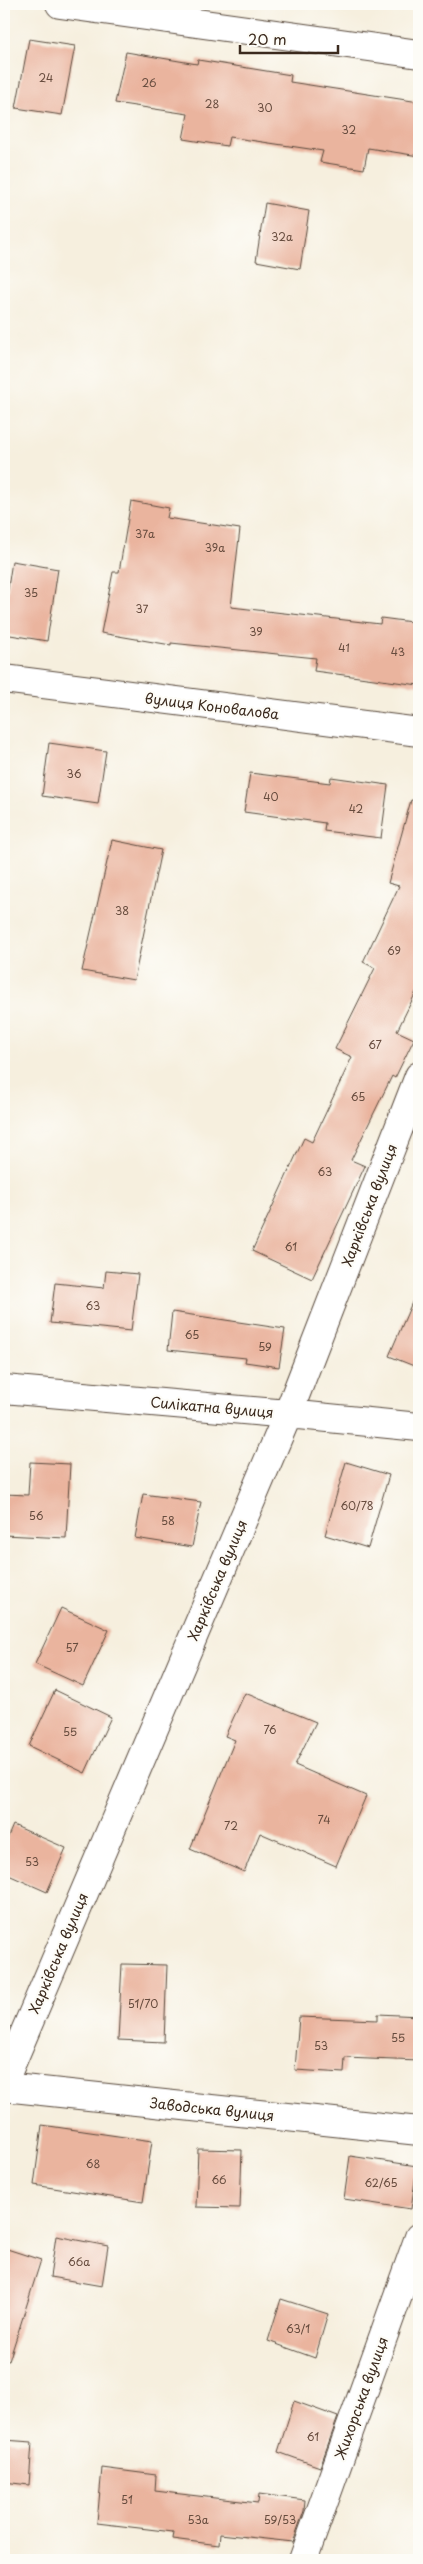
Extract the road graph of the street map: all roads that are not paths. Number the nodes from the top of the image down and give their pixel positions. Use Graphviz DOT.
graph roads {
  1 [pos="60,4"];
  2 [pos="419,54"];
  3 [pos="4,680"];
  4 [pos="419,732"];
  5 [pos="419,1076"];
  6 [pos="4,1389"];
  7 [pos="288,1414"];
  8 [pos="419,1427"];
  9 [pos="4,2081"];
  10 [pos="4,2087"];
  11 [pos="419,2131"];
  12 [pos="419,2236"];
  13 [pos="303,2560"];
  1 -- 2 [label="street"];
  3 -- 4 [label="street, вулиця Коновалова"];
  5 -- 7 [label="street, Харківська вулиця"];
  6 -- 7 [label="street, Силікатна вулиця"];
  7 -- 8 [label="street, Силікатна вулиця"];
  7 -- 9 [label="street, Харківська вулиця"];
  10 -- 11 [label="street, Заводська вулиця"];
  12 -- 13 [label="street, Жихорська вулиця"];
}
